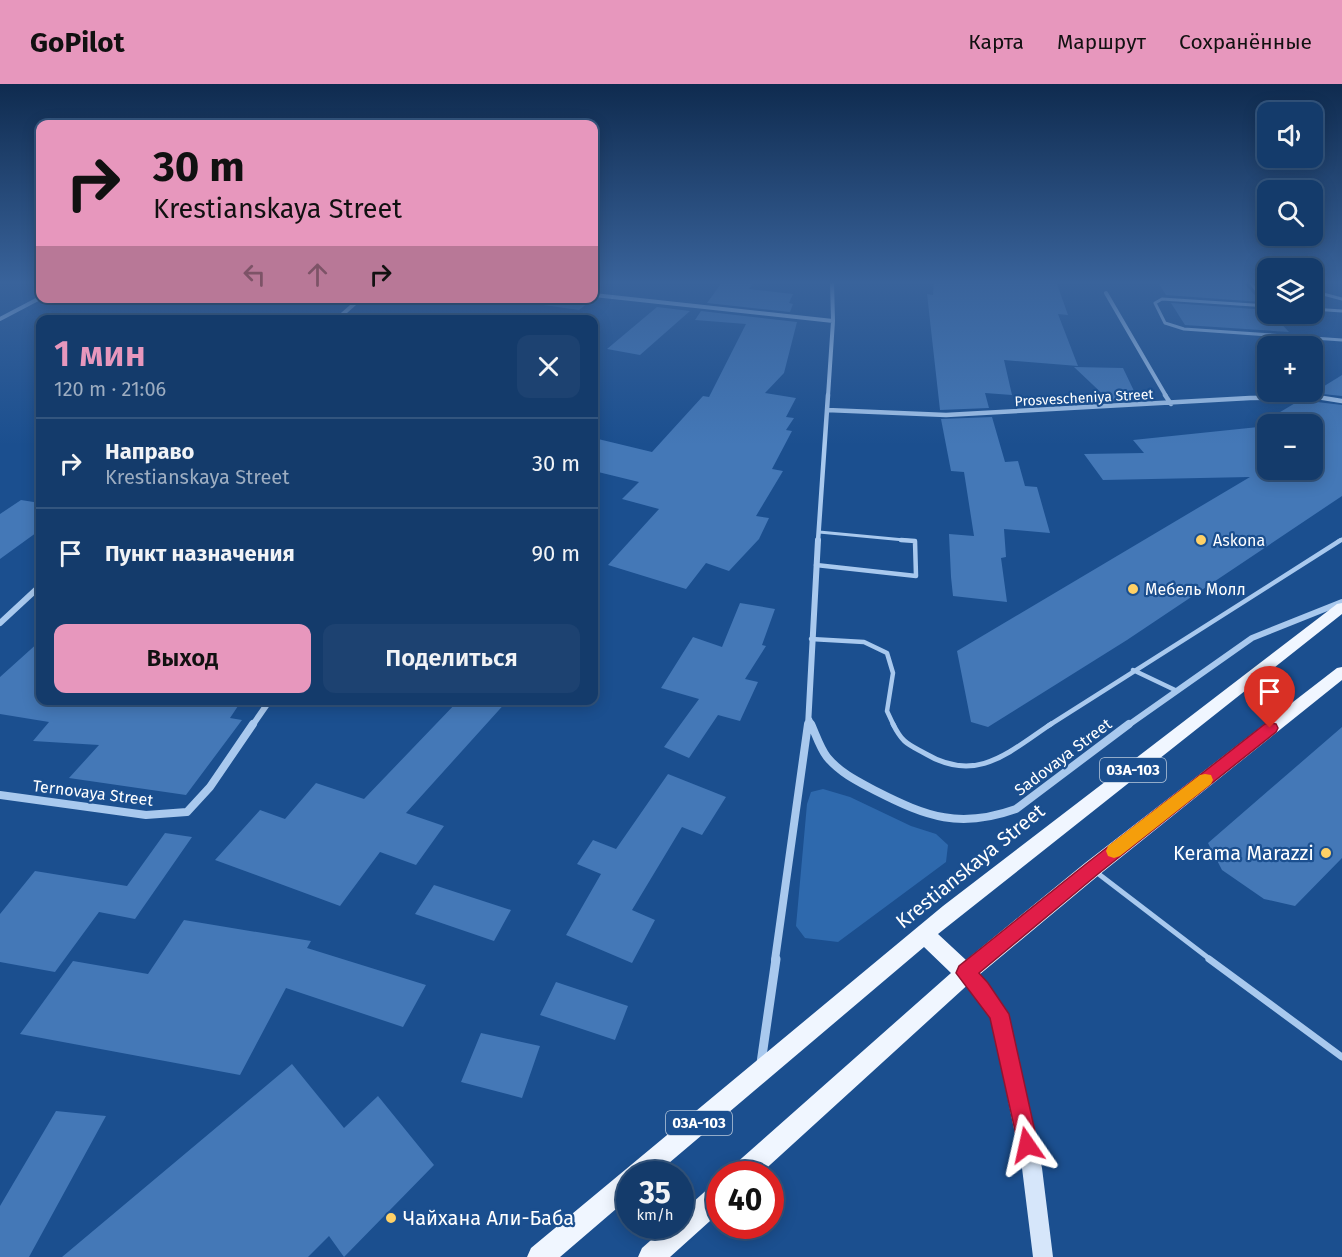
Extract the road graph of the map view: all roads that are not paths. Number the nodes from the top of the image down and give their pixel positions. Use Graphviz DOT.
graph roads {
  1 [pos="831,336"];
  2 [pos="1131,336"];
  3 [pos="1281,336"];
  4 [pos="1342,340"];
  5 [pos="1342,401"];
  6 [pos="1171,404"];
  7 [pos="827,410"];
  8 [pos="819,532"];
  9 [pos="1342,539"];
  10 [pos="816,565"];
  11 [pos="36,590"];
  12 [pos="1342,602"];
  13 [pos="1342,607"];
  14 [pos="0,623"];
  15 [pos="811,639"];
  16 [pos="1133,670"];
  17 [pos="1342,672"];
  18 [pos="1175,690"];
  19 [pos="267,705"];
  20 [pos="809,719"];
  21 [pos="0,795"];
  22 [pos="1092,869"];
  23 [pos="924,934"];
  24 [pos="966,973"];
  25 [pos="1342,1057"];
  26 [pos="759,1072"];
  27 [pos="653,1161"];
  28 [pos="757,1161"];
  29 [pos="616,1193"];
  30 [pos="706,1208"];
  31 [pos="540,1257"];
  32 [pos="651,1257"];
  33 [pos="1043,1257"];
  1 -- 7 [label="street, Sadovaya Street"];
  2 -- 6 [label="street"];
  3 -- 4 [label="lane"];
  5 -- 6 [label="street, Prosvescheniya Street"];
  6 -- 7 [label="street, Prosvescheniya Street"];
  7 -- 8 [label="street, Sadovaya Street"];
  8 -- 10 [label="street, Sadovaya Street"];
  8 -- 10 [label="lane"];
  9 -- 16 [label="lane"];
  10 -- 15 [label="street, Sadovaya Street"];
  11 -- 14 [label="street"];
  12 -- 18 [label="street, Sadovaya Street"];
  13 -- 23 [label="main road, Krestianskaya Street / 03А-103"];
  15 -- 16 [label="lane"];
  15 -- 20 [label="street, Sadovaya Street"];
  16 -- 18 [label="lane"];
  17 -- 22 [label="main road, 03А-103"];
  18 -- 20 [label="street, Sadovaya Street"];
  19 -- 21 [label="street, Ternovaya Street"];
  20 -- 26 [label="street, Sadovaya Street"];
  22 -- 24 [label="main road, 03А-103"];
  22 -- 25 [label="lane"];
  23 -- 24 [label="main road"];
  23 -- 26 [label="main road, Krestianskaya Street / 03А-103"];
  24 -- 28 [label="main road, 03А-103"];
  24 -- 33 [label="street"];
  26 -- 27 [label="main road, Krestianskaya Street / 03А-103"];
  29 -- 31 [label="main road"];
  30 -- 32 [label="main road"];
}
